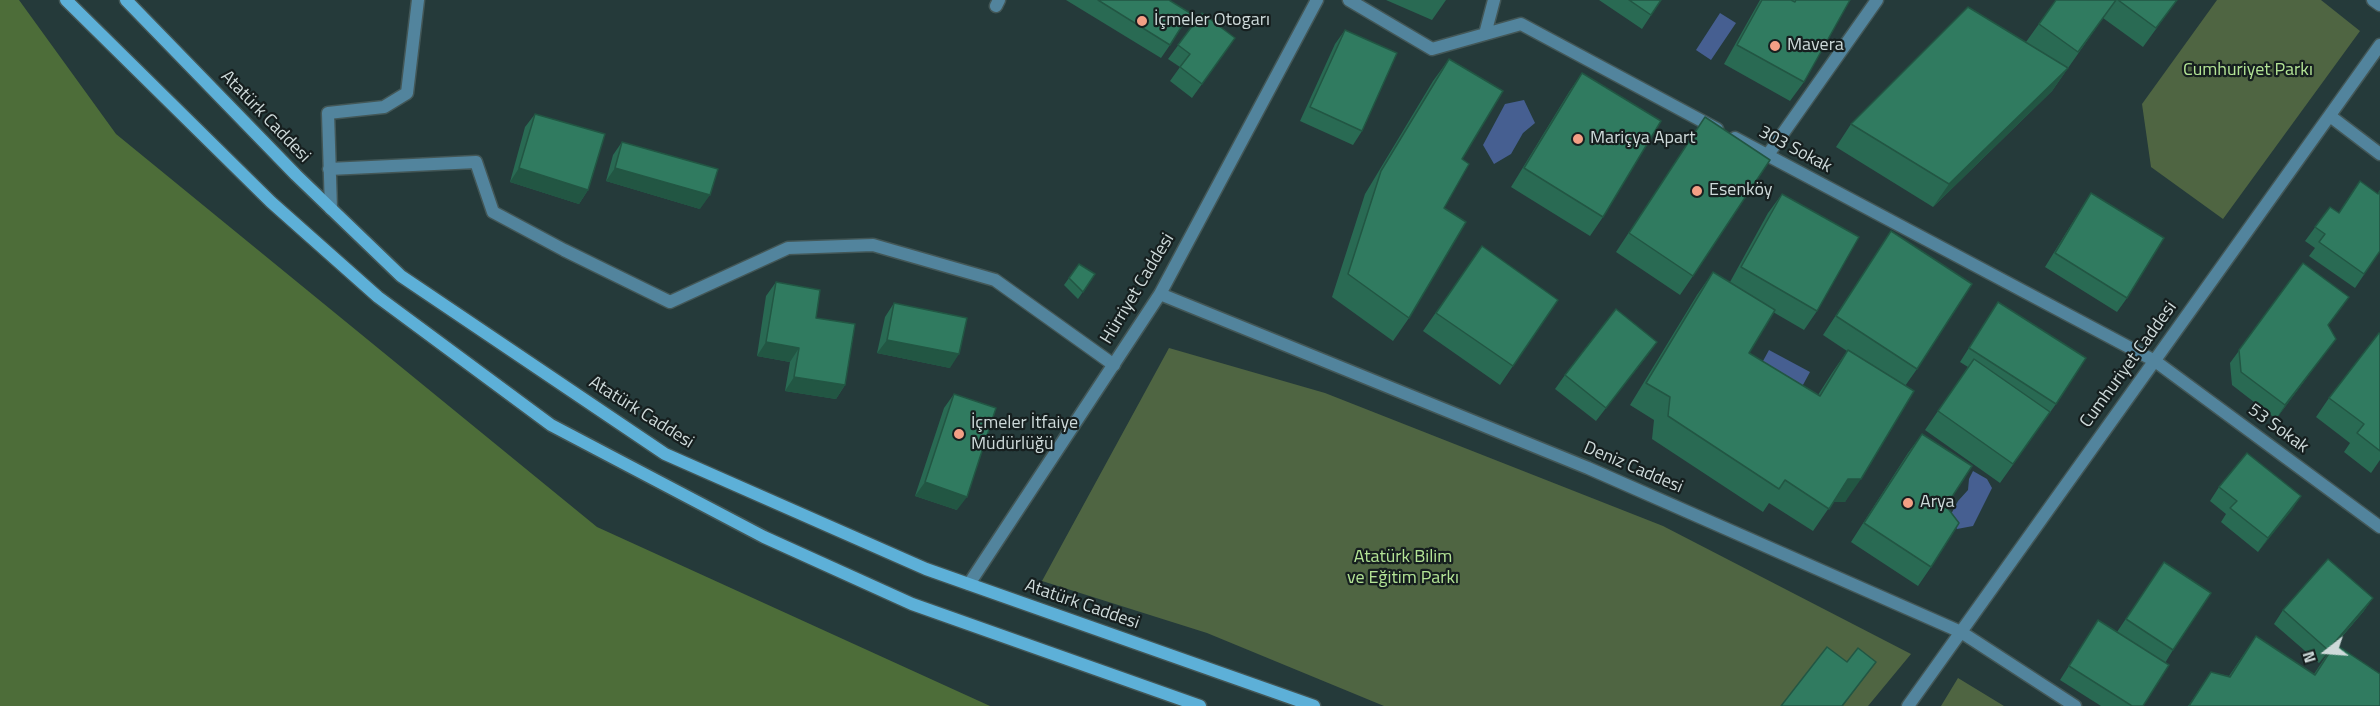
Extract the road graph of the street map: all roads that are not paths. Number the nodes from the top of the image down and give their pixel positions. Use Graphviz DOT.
graph roads {
  1 [pos="66,0"];
  2 [pos="126,0"];
  3 [pos="418,0"];
  4 [pos="1317,0"];
  5 [pos="1349,0"];
  6 [pos="1494,0"];
  7 [pos="1878,0"];
  8 [pos="2373,0"];
  9 [pos="2380,5"];
  10 [pos="1485,34"];
  11 [pos="2380,45"];
  12 [pos="2330,116"];
  13 [pos="2380,154"];
  14 [pos="1767,156"];
  15 [pos="329,169"];
  16 [pos="331,209"];
  17 [pos="1160,294"];
  18 [pos="2155,361"];
  19 [pos="1114,365"];
  20 [pos="2380,527"];
  21 [pos="969,584"];
  22 [pos="1961,632"];
  23 [pos="1200,706"];
  24 [pos="1314,706"];
  25 [pos="1908,706"];
  26 [pos="2075,706"];
  1 -- 23 [label="street"];
  2 -- 16 [label="street, Atatürk Caddesi"];
  3 -- 15 [label="street"];
  4 -- 17 [label="street, Hürriyet Caddesi"];
  5 -- 10 [label="street, 303 Sokak"];
  6 -- 10 [label="street"];
  7 -- 14 [label="street"];
  8 -- 9 [label="street"];
  10 -- 14 [label="street, 303 Sokak"];
  11 -- 12 [label="street, Cumhuriyet Caddesi"];
  12 -- 13 [label="street"];
  12 -- 18 [label="street, Cumhuriyet Caddesi"];
  14 -- 18 [label="street, 303 Sokak"];
  15 -- 16 [label="street"];
  15 -- 19 [label="street"];
  16 -- 21 [label="street, Atatürk Caddesi"];
  17 -- 19 [label="street, Hürriyet Caddesi"];
  17 -- 22 [label="street, Deniz Caddesi"];
  18 -- 20 [label="street, 53 Sokak"];
  18 -- 22 [label="street, Cumhuriyet Caddesi"];
  19 -- 21 [label="street, Hürriyet Caddesi"];
  21 -- 24 [label="street, Atatürk Caddesi"];
  22 -- 25 [label="street, Cumhuriyet Caddesi"];
  22 -- 26 [label="street, Deniz Caddesi"];
}
